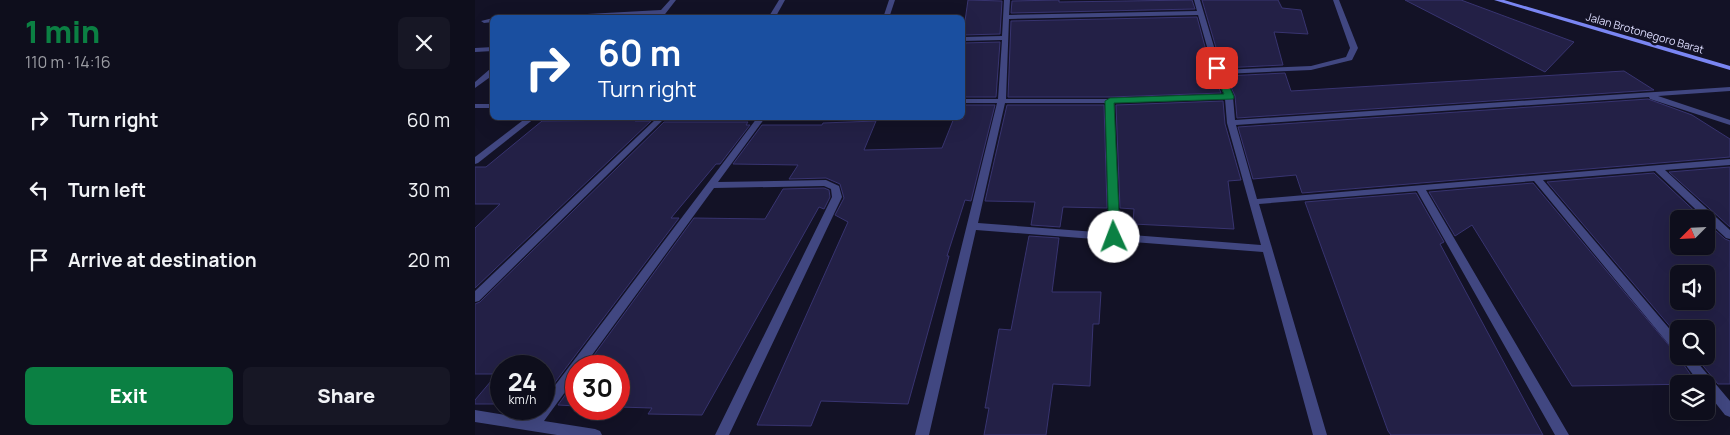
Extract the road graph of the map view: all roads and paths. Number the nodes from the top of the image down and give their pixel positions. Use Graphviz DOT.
graph roads {
  1 [pos="673,0"];
  2 [pos="782,0"];
  3 [pos="892,0"];
  4 [pos="1007,0"];
  5 [pos="1197,0"];
  6 [pos="1336,0"];
  7 [pos="1497,0"];
  8 [pos="1200,13"];
  9 [pos="661,15"];
  10 [pos="773,15"];
  11 [pos="887,15"];
  12 [pos="1007,17"];
  13 [pos="490,20"];
  14 [pos="484,21"];
  15 [pos="1005,38"];
  16 [pos="965,39"];
  17 [pos="490,49"];
  18 [pos="475,50"];
  19 [pos="1730,68"];
  20 [pos="1219,72"];
  21 [pos="490,74"];
  22 [pos="475,86"];
  23 [pos="1730,89"];
  24 [pos="1647,96"];
  25 [pos="1229,97"];
  26 [pos="965,101"];
  27 [pos="1002,101"];
  28 [pos="1110,101"];
  29 [pos="475,106"];
  30 [pos="490,106"];
  31 [pos="528,120"];
  32 [pos="659,120"];
  33 [pos="759,120"];
  34 [pos="1231,123"];
  35 [pos="1730,123"];
  36 [pos="475,161"];
  37 [pos="1730,162"];
  38 [pos="1657,168"];
  39 [pos="1537,178"];
  40 [pos="710,185"];
  41 [pos="1420,188"];
  42 [pos="1253,202"];
  43 [pos="971,226"];
  44 [pos="1730,236"];
  45 [pos="1114,237"];
  46 [pos="1267,249"];
  47 [pos="475,298"];
  48 [pos="1670,338"];
  49 [pos="1692,365"];
  50 [pos="1730,411"];
  51 [pos="475,416"];
  52 [pos="533,425"];
  53 [pos="595,435"];
  54 [pos="722,435"];
  55 [pos="922,435"];
  56 [pos="1320,435"];
  57 [pos="1562,435"];
  1 -- 9 [label="street"];
  2 -- 10 [label="street"];
  3 -- 11 [label="street"];
  4 -- 12 [label="street"];
  5 -- 8 [label="street"];
  6 -- 20 [label="street"];
  7 -- 19 [label="main road, Jalan Brotonegoro Barat"];
  8 -- 12 [label="street"];
  8 -- 20 [label="street"];
  12 -- 15 [label="street"];
  13 -- 14 [label="street"];
  15 -- 16 [label="street"];
  15 -- 27 [label="street"];
  17 -- 18 [label="street"];
  20 -- 25 [label="street"];
  21 -- 22 [label="street"];
  23 -- 24 [label="street"];
  24 -- 34 [label="street"];
  24 -- 35 [label="street"];
  25 -- 28 [label="street"];
  25 -- 34 [label="street"];
  26 -- 27 [label="street"];
  27 -- 28 [label="street"];
  27 -- 43 [label="street"];
  28 -- 45 [label="street"];
  29 -- 30 [label="street"];
  31 -- 36 [label="street"];
  32 -- 47 [label="street"];
  33 -- 40 [label="street"];
  34 -- 42 [label="street"];
  37 -- 38 [label="street"];
  38 -- 39 [label="street"];
  38 -- 44 [label="street"];
  39 -- 41 [label="street"];
  39 -- 48 [label="street"];
  40 -- 52 [label="street"];
  40 -- 54 [label="street"];
  41 -- 42 [label="street"];
  41 -- 57 [label="street"];
  42 -- 46 [label="street"];
  43 -- 45 [label="street"];
  43 -- 55 [label="street"];
  45 -- 46 [label="street"];
  46 -- 56 [label="street"];
  49 -- 50 [label="street"];
  51 -- 52 [label="street"];
  52 -- 53 [label="street"];
}
